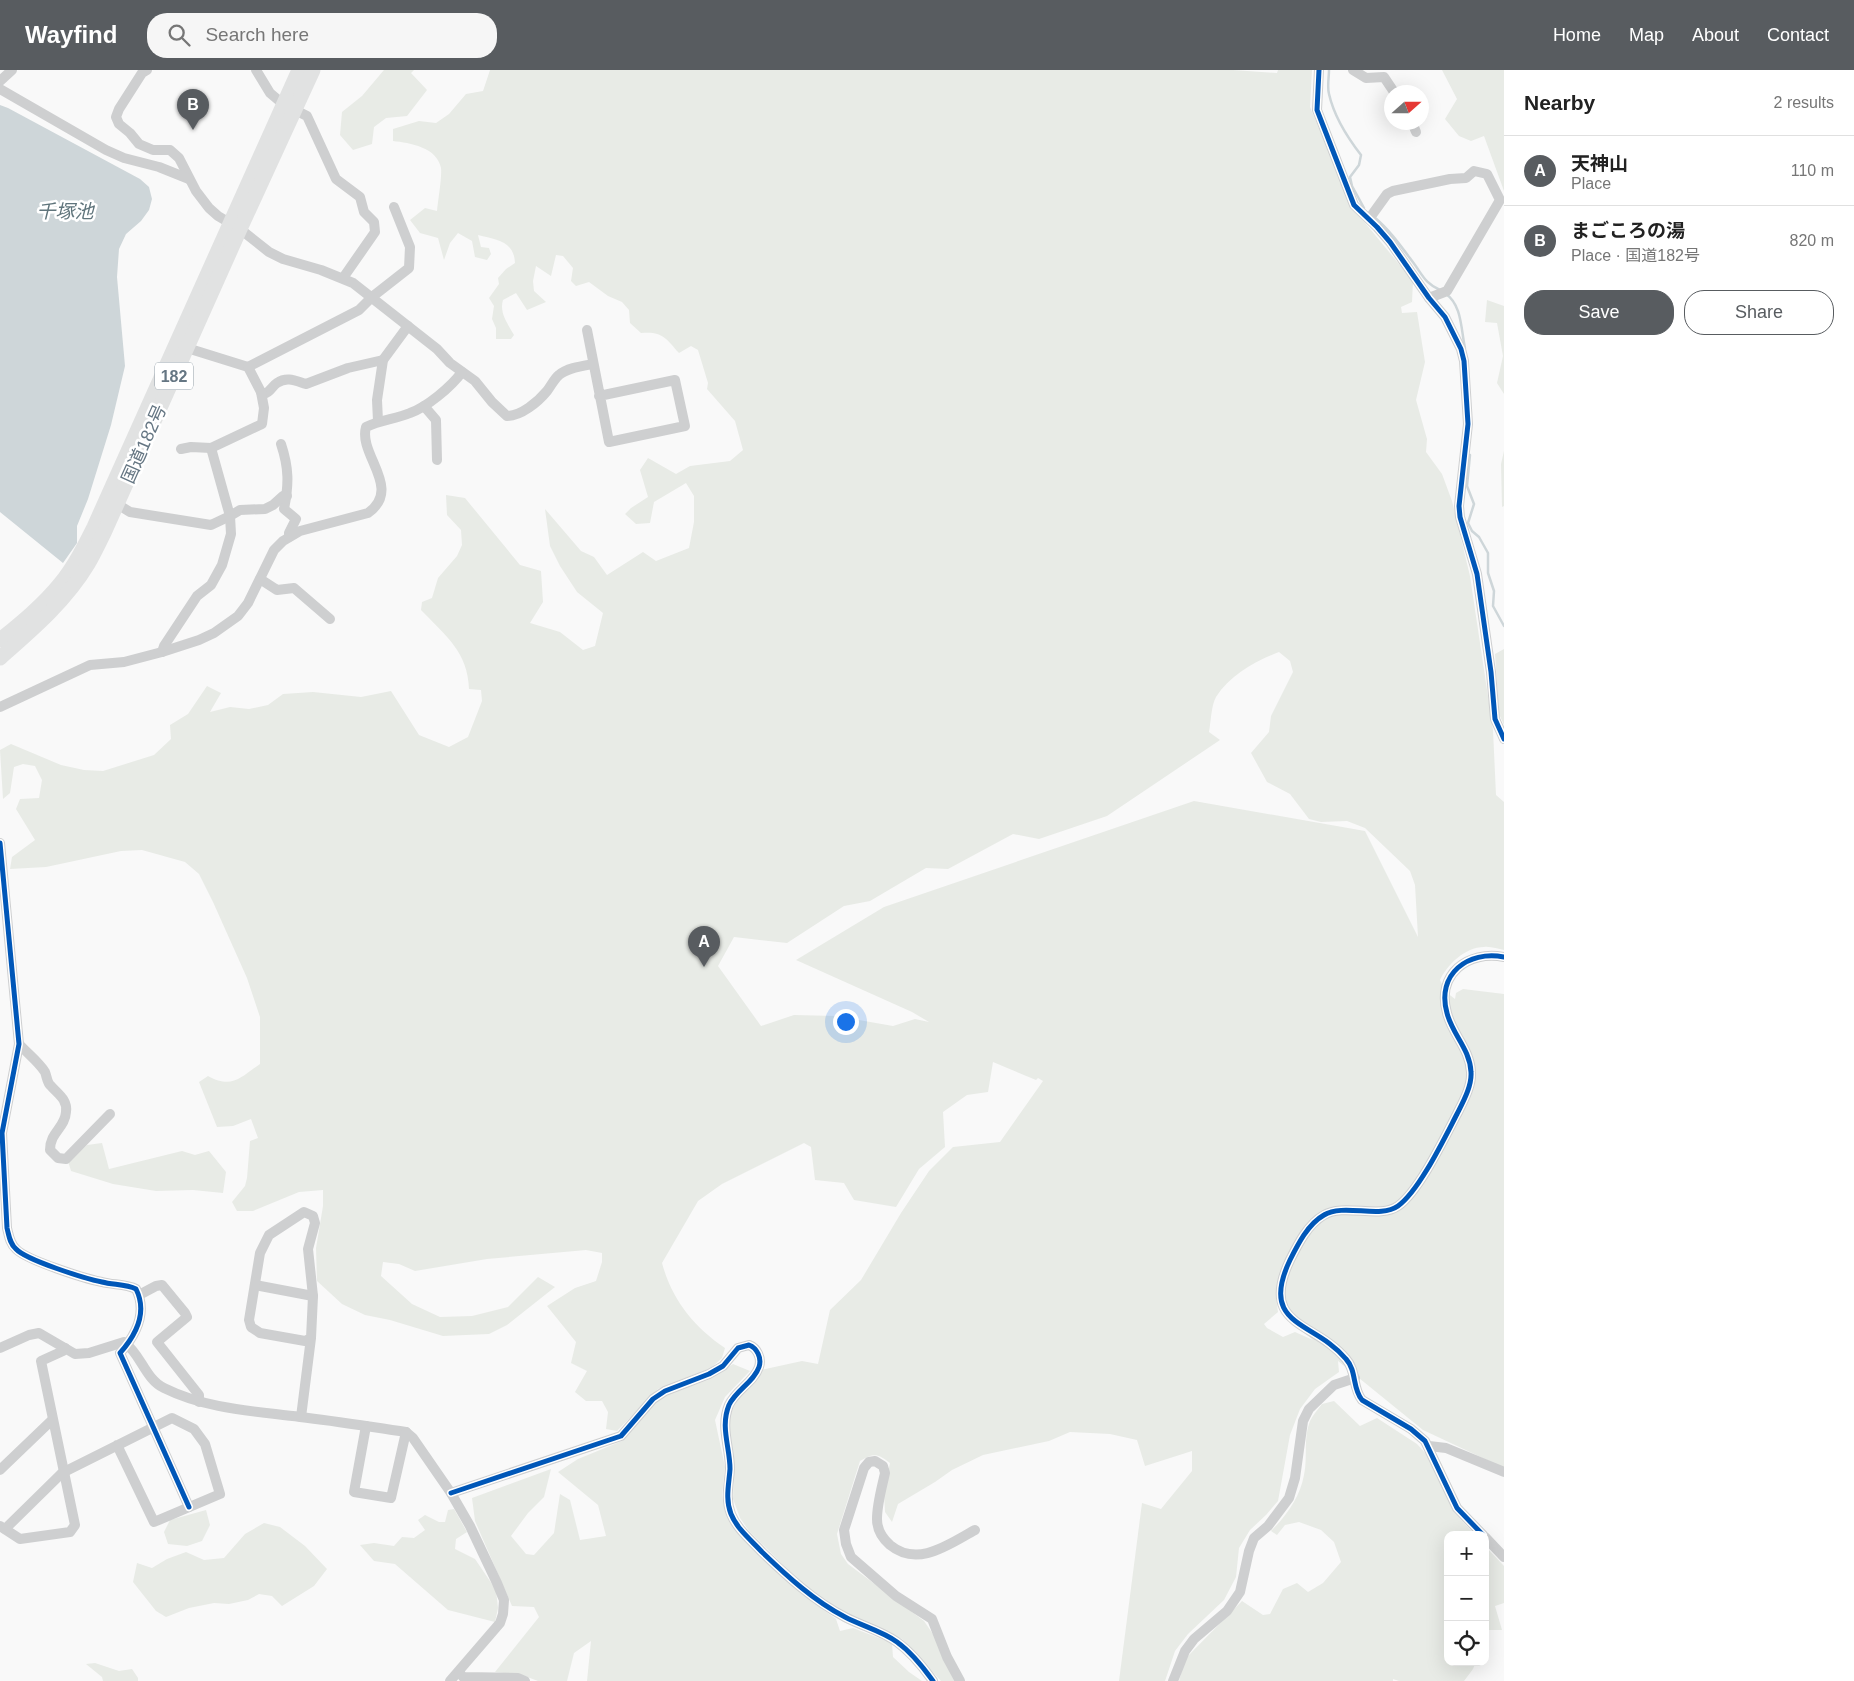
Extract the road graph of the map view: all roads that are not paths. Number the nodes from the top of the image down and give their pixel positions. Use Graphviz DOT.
graph roads {
  1 [pos="12,70"];
  2 [pos="147,70"];
  3 [pos="256,70"];
  4 [pos="299,70"];
  5 [pos="313,70"];
  6 [pos="1319,70"];
  7 [pos="1353,70"];
  8 [pos="0,81"];
  9 [pos="1390,85"];
  10 [pos="0,89"];
  11 [pos="289,107"];
  12 [pos="190,179"];
  13 [pos="394,207"];
  14 [pos="1369,219"];
  15 [pos="235,226"];
  16 [pos="344,278"];
  17 [pos="372,297"];
  18 [pos="1429,298"];
  19 [pos="408,326"];
  20 [pos="586,330"];
  21 [pos="187,348"];
  22 [pos="383,360"];
  23 [pos="593,364"];
  24 [pos="248,367"];
  25 [pos="462,372"];
  26 [pos="261,392"];
  27 [pos="600,396"];
  28 [pos="424,406"];
  29 [pos="378,421"];
  30 [pos="281,444"];
  31 [pos="211,448"];
  32 [pos="181,449"];
  33 [pos="437,460"];
  34 [pos="287,496"];
  35 [pos="117,504"];
  36 [pos="230,516"];
  37 [pos="290,537"];
  38 [pos="260,579"];
  39 [pos="330,619"];
  40 [pos="0,640"];
  41 [pos="162,652"];
  42 [pos="0,658"];
  43 [pos="0,707"];
  44 [pos="1504,739"];
  45 [pos="0,843"];
  46 [pos="1504,957"];
  47 [pos="19,1044"];
  48 [pos="110,1114"];
  49 [pos="255,1285"];
  50 [pos="139,1295"];
  51 [pos="313,1296"];
  52 [pos="311,1338"];
  53 [pos="128,1344"];
  54 [pos="0,1348"];
  55 [pos="65,1348"];
  56 [pos="1355,1378"];
  57 [pos="199,1402"];
  58 [pos="301,1417"];
  59 [pos="53,1421"];
  60 [pos="366,1426"];
  61 [pos="154,1427"];
  62 [pos="406,1432"];
  63 [pos="117,1445"];
  64 [pos="1430,1446"];
  65 [pos="0,1470"];
  66 [pos="64,1472"];
  67 [pos="1504,1472"];
  68 [pos="451,1493"];
  69 [pos="189,1507"];
  70 [pos="3,1528"];
  71 [pos="975,1530"];
  72 [pos="1479,1531"];
  73 [pos="1489,1541"];
  74 [pos="1504,1557"];
  75 [pos="459,1672"];
  76 [pos="450,1681"];
  77 [pos="525,1681"];
  78 [pos="933,1681"];
  79 [pos="960,1681"];
  80 [pos="1173,1681"];
  1 -- 8 [label="street"];
  2 -- 12 [label="street"];
  3 -- 11 [label="street"];
  4 -- 11 [label="highway, 国道182号 / 182"];
  5 -- 11 [label="highway, 国道182号 / 182"];
  6 -- 14 [label="street"];
  7 -- 9 [label="street"];
  10 -- 12 [label="street"];
  11 -- 15 [label="highway, 国道182号 / 182"];
  11 -- 16 [label="street"];
  12 -- 15 [label="street"];
  13 -- 17 [label="street"];
  14 -- 18 [label="street"];
  14 -- 18 [label="street"];
  15 -- 16 [label="street"];
  15 -- 21 [label="highway, 国道182号 / 182"];
  15 -- 40 [label="highway, 国道182号 / 182"];
  16 -- 17 [label="street"];
  17 -- 19 [label="street"];
  17 -- 24 [label="street"];
  18 -- 44 [label="street"];
  19 -- 22 [label="street"];
  19 -- 25 [label="street"];
  20 -- 23 [label="street"];
  21 -- 24 [label="street"];
  21 -- 35 [label="highway, 国道182号 / 182"];
  22 -- 26 [label="street"];
  22 -- 29 [label="street"];
  23 -- 25 [label="street"];
  23 -- 27 [label="street"];
  24 -- 26 [label="street"];
  25 -- 28 [label="street"];
  26 -- 31 [label="street"];
  27 -- 27 [label="street"];
  28 -- 29 [label="street"];
  28 -- 33 [label="street"];
  29 -- 37 [label="street"];
  30 -- 34 [label="street"];
  31 -- 32 [label="street"];
  31 -- 36 [label="street"];
  34 -- 36 [label="street"];
  34 -- 37 [label="street"];
  35 -- 36 [label="street"];
  35 -- 42 [label="highway, 国道182号 / 182"];
  36 -- 41 [label="street"];
  37 -- 38 [label="street"];
  38 -- 39 [label="street"];
  38 -- 41 [label="street"];
  41 -- 43 [label="street"];
  45 -- 47 [label="street"];
  46 -- 56 [label="street"];
  47 -- 48 [label="street"];
  47 -- 50 [label="street"];
  49 -- 51 [label="street"];
  49 -- 51 [label="street"];
  49 -- 52 [label="street"];
  50 -- 53 [label="street"];
  50 -- 57 [label="street"];
  51 -- 52 [label="street"];
  52 -- 58 [label="street"];
  53 -- 55 [label="street"];
  53 -- 57 [label="street"];
  53 -- 61 [label="street"];
  54 -- 55 [label="street"];
  55 -- 59 [label="street"];
  56 -- 64 [label="street"];
  56 -- 80 [label="street"];
  57 -- 58 [label="street"];
  58 -- 60 [label="street"];
  59 -- 65 [label="street"];
  59 -- 66 [label="street"];
  60 -- 62 [label="street"];
  60 -- 62 [label="street"];
  61 -- 63 [label="street"];
  61 -- 69 [label="street"];
  61 -- 69 [label="street"];
  62 -- 68 [label="street"];
  63 -- 66 [label="street"];
  63 -- 69 [label="street"];
  64 -- 67 [label="street"];
  64 -- 72 [label="street"];
  66 -- 70 [label="street"];
  66 -- 70 [label="street"];
  68 -- 75 [label="street"];
  68 -- 78 [label="street"];
  71 -- 79 [label="street"];
  73 -- 74 [label="street"];
  75 -- 76 [label="street"];
  75 -- 77 [label="street"];
}
